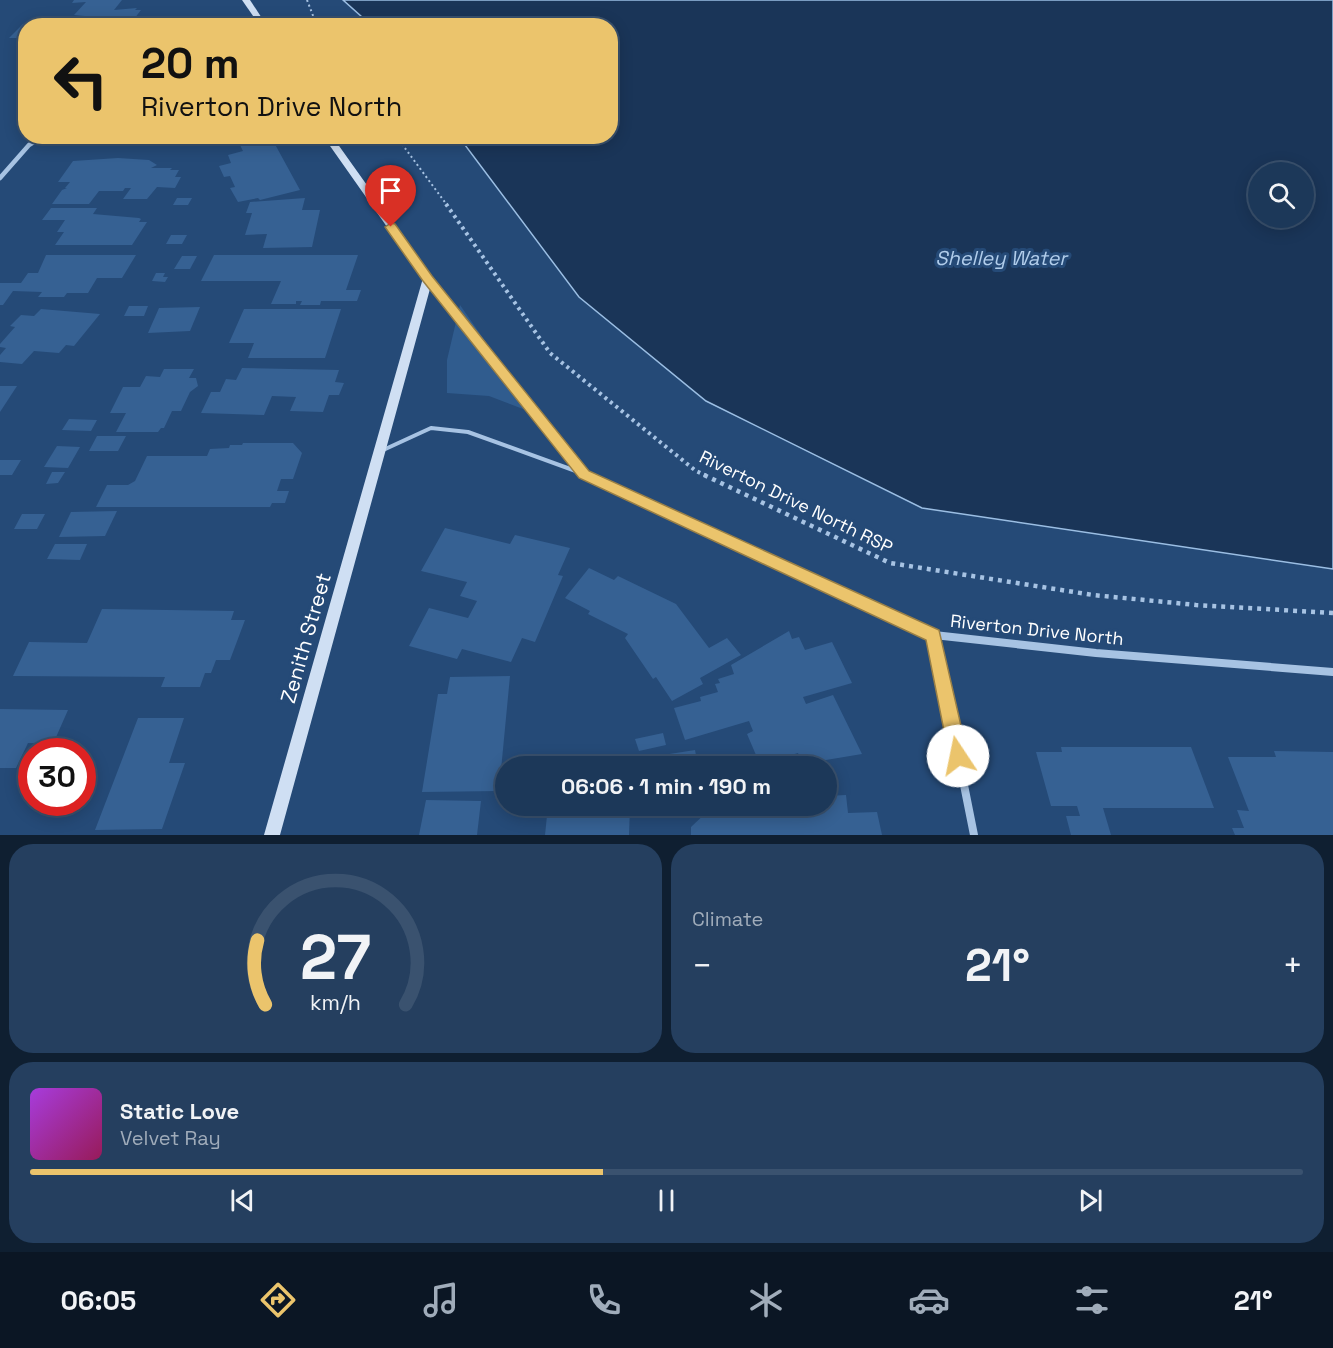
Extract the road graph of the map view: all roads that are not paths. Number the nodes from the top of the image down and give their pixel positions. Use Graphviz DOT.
graph roads {
  1 [pos="246,0"];
  2 [pos="258,18"];
  3 [pos="31,144"];
  4 [pos="333,144"];
  5 [pos="0,178"];
  6 [pos="428,278"];
  7 [pos="379,452"];
  8 [pos="584,474"];
  9 [pos="933,635"];
  10 [pos="1333,672"];
  11 [pos="272,835"];
  12 [pos="974,835"];
  1 -- 2 [label="street"];
  3 -- 5 [label="street"];
  4 -- 6 [label="street, Riverton Drive North"];
  6 -- 7 [label="street, Zenith Street"];
  6 -- 8 [label="street, Riverton Drive North"];
  7 -- 8 [label="lane"];
  7 -- 11 [label="street, Zenith Street"];
  8 -- 9 [label="street, Riverton Drive North"];
  9 -- 10 [label="street, Riverton Drive North"];
  9 -- 12 [label="street"];
}
